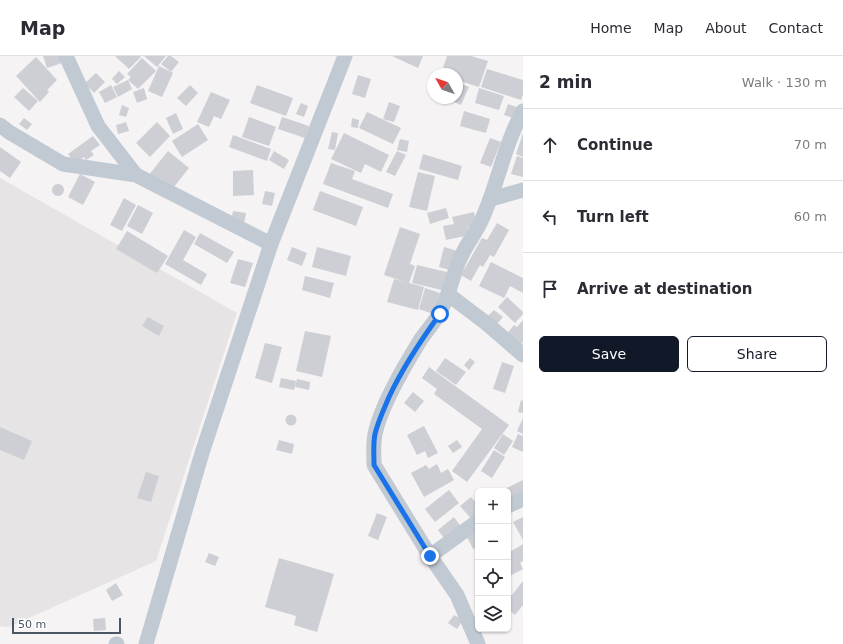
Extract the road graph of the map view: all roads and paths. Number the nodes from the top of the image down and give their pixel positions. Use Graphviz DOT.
graph roads {
  1 [pos="66,56"];
  2 [pos="345,56"];
  3 [pos="523,111"];
  4 [pos="0,124"];
  5 [pos="136,176"];
  6 [pos="523,190"];
  7 [pos="491,199"];
  8 [pos="271,244"];
  9 [pos="449,295"];
  10 [pos="523,355"];
  11 [pos="523,499"];
  12 [pos="511,505"];
  13 [pos="475,523"];
  14 [pos="430,556"];
  15 [pos="146,644"];
  16 [pos="478,644"];
  1 -- 5 [label="street"];
  2 -- 8 [label="street"];
  3 -- 7 [label="street"];
  4 -- 5 [label="street"];
  5 -- 8 [label="street"];
  6 -- 7 [label="street"];
  7 -- 9 [label="street"];
  8 -- 15 [label="street"];
  9 -- 10 [label="street"];
  9 -- 14 [label="street"];
  11 -- 12 [label="street"];
  13 -- 14 [label="street"];
  14 -- 16 [label="street"];
}
